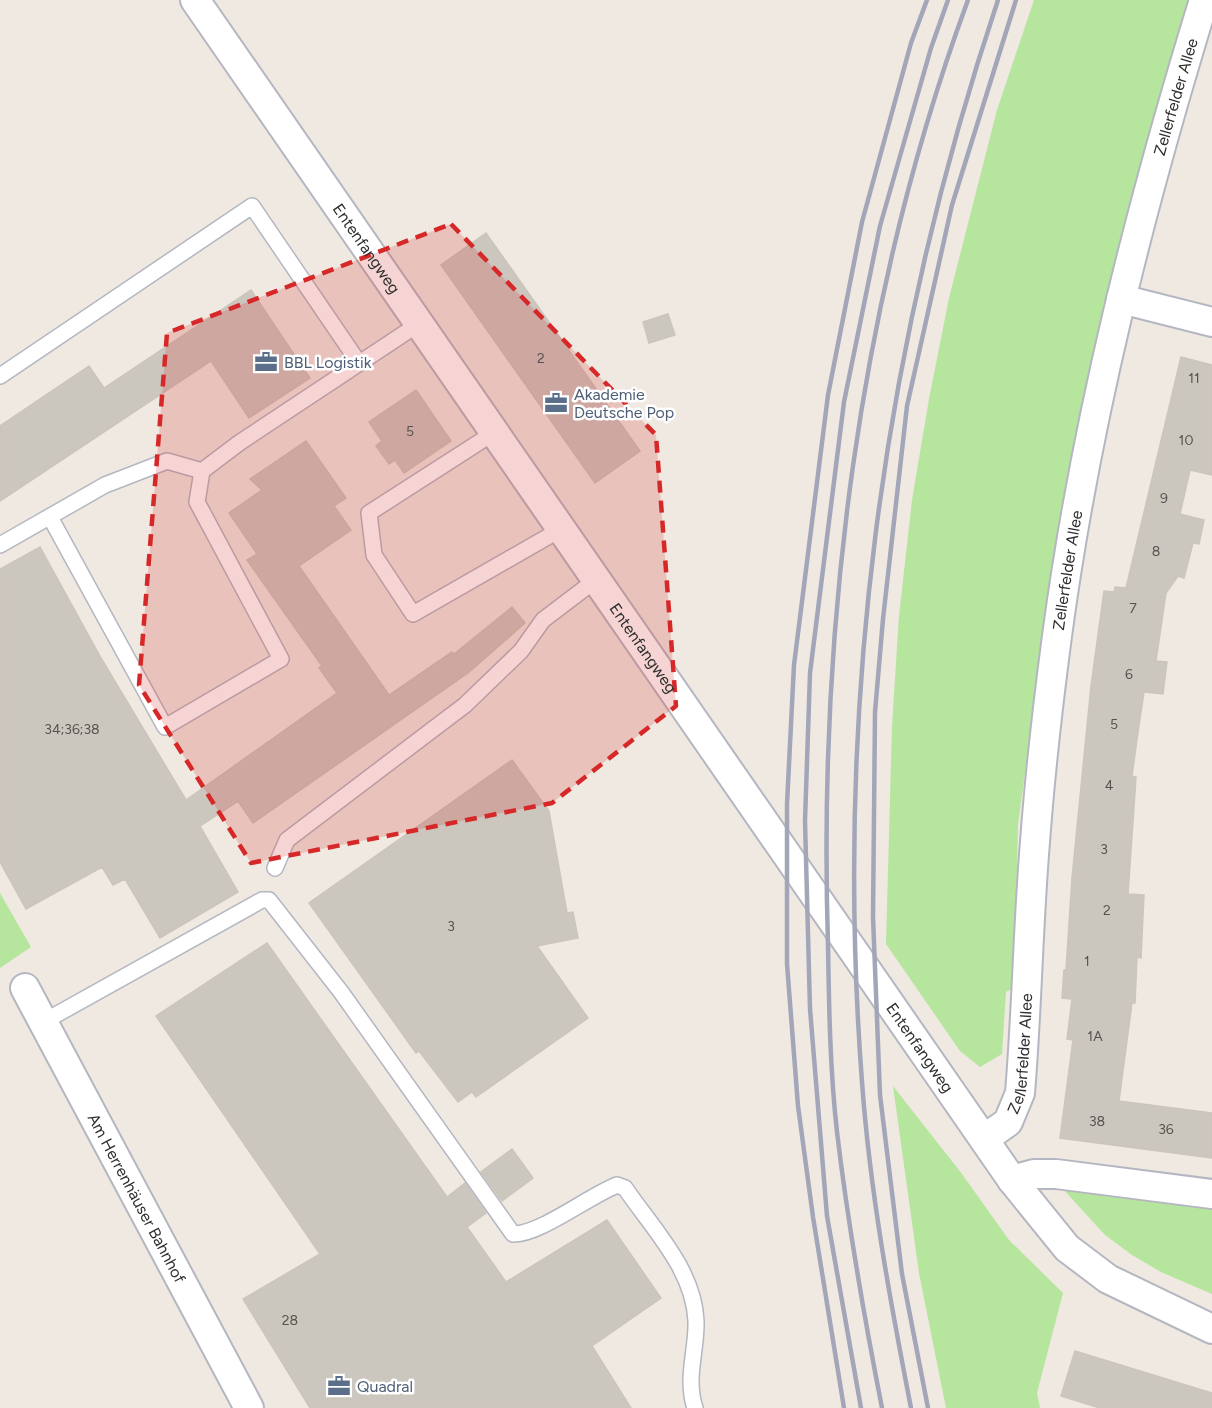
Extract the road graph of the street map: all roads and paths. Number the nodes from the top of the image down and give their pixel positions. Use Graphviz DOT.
graph roads {
  1 [pos="195,0"];
  2 [pos="1204,0"];
  3 [pos="1121,299"];
  4 [pos="1212,322"];
  5 [pos="420,323"];
  6 [pos="359,363"];
  7 [pos="0,376"];
  8 [pos="495,432"];
  9 [pos="202,471"];
  10 [pos="50,517"];
  11 [pos="563,528"];
  12 [pos="0,545"];
  13 [pos="597,579"];
  14 [pos="275,868"];
  15 [pos="25,988"];
  16 [pos="43,1022"];
  17 [pos="984,1139"];
  18 [pos="1012,1180"];
  19 [pos="1212,1194"];
  20 [pos="1212,1329"];
  21 [pos="249,1408"];
  22 [pos="695,1408"];
  1 -- 5 [label="street, Entenfangweg"];
  2 -- 3 [label="street, Zellerfelder Allee"];
  3 -- 4 [label="street"];
  3 -- 17 [label="street, Zellerfelder Allee"];
  5 -- 6 [label="lane"];
  5 -- 8 [label="street, Entenfangweg"];
  6 -- 7 [label="lane"];
  6 -- 9 [label="lane"];
  8 -- 11 [label="street, Entenfangweg"];
  8 -- 11 [label="lane"];
  9 -- 10 [label="lane"];
  9 -- 10 [label="lane"];
  10 -- 12 [label="lane"];
  11 -- 13 [label="street, Entenfangweg"];
  13 -- 14 [label="lane"];
  13 -- 17 [label="street, Entenfangweg"];
  15 -- 16 [label="street, Am Herrenhäuser Bahnhof"];
  16 -- 21 [label="street, Am Herrenhäuser Bahnhof"];
  16 -- 22 [label="lane"];
  17 -- 18 [label="street, Entenfangweg"];
  18 -- 19 [label="street"];
  18 -- 20 [label="street, Entenfangweg"];
}
